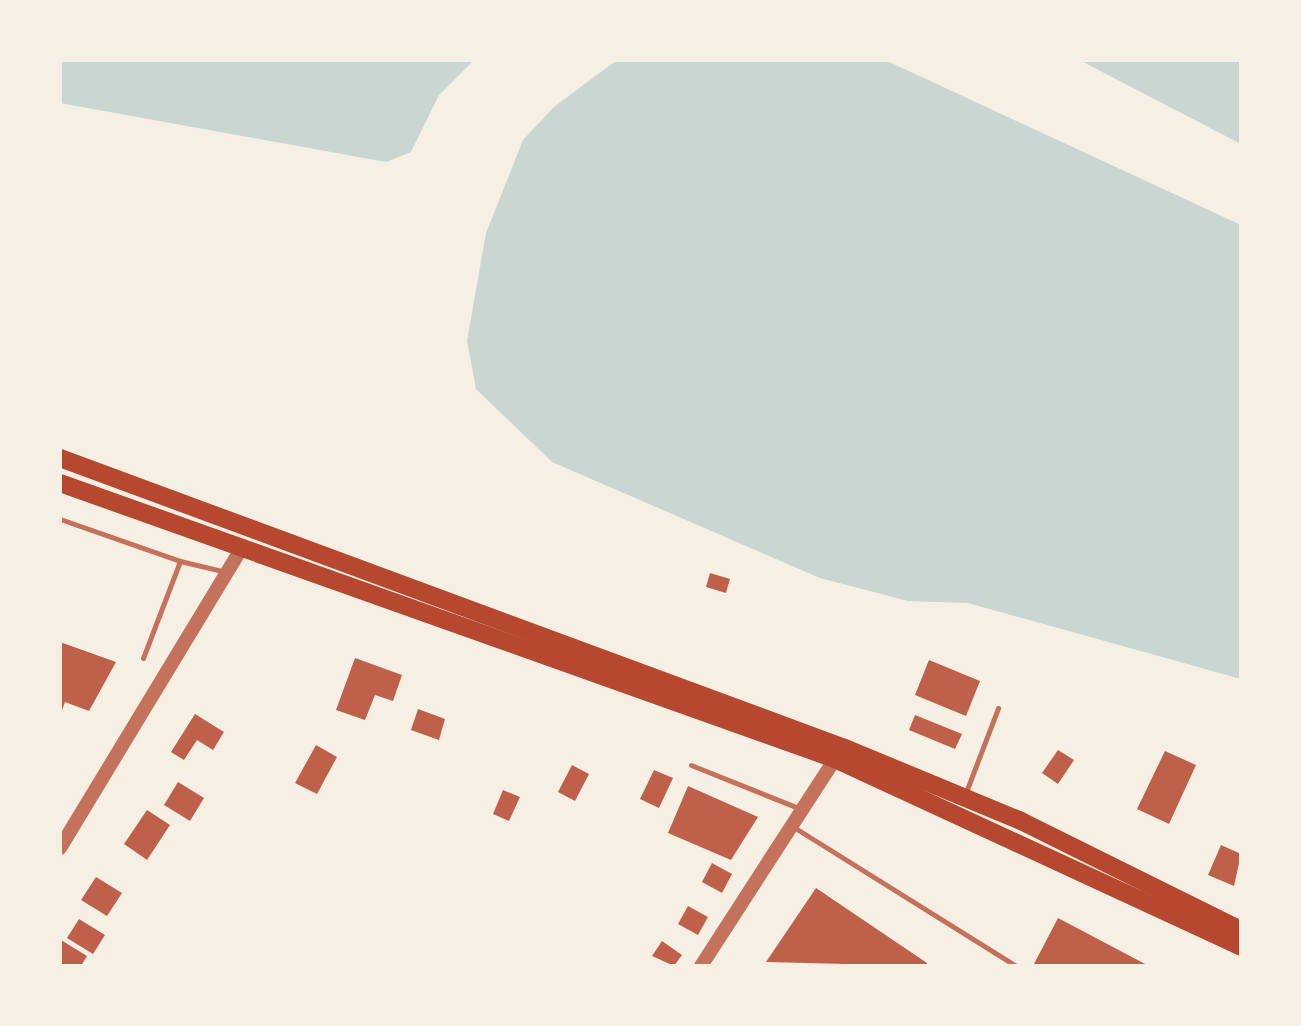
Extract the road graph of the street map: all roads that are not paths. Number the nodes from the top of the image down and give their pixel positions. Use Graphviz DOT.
graph roads {
  1 [pos="60,458"];
  2 [pos="60,483"];
  3 [pos="60,519"];
  4 [pos="243,546"];
  5 [pos="180,561"];
  6 [pos="227,573"];
  7 [pos="143,658"];
  8 [pos="998,708"];
  9 [pos="835,759"];
  10 [pos="691,765"];
  11 [pos="964,797"];
  12 [pos="802,810"];
  13 [pos="791,826"];
  14 [pos="62,842"];
  15 [pos="1241,930"];
  16 [pos="1241,947"];
  17 [pos="701,966"];
  18 [pos="1016,966"];
  1 -- 11 [label="main road"];
  2 -- 4 [label="main road"];
  3 -- 5 [label="lane"];
  4 -- 6 [label="street"];
  4 -- 9 [label="main road"];
  5 -- 6 [label="lane"];
  5 -- 7 [label="lane"];
  6 -- 14 [label="street"];
  8 -- 11 [label="lane"];
  9 -- 12 [label="street"];
  9 -- 16 [label="main road"];
  10 -- 12 [label="lane"];
  11 -- 15 [label="main road"];
  12 -- 13 [label="street"];
  13 -- 17 [label="street"];
  13 -- 18 [label="lane"];
}
